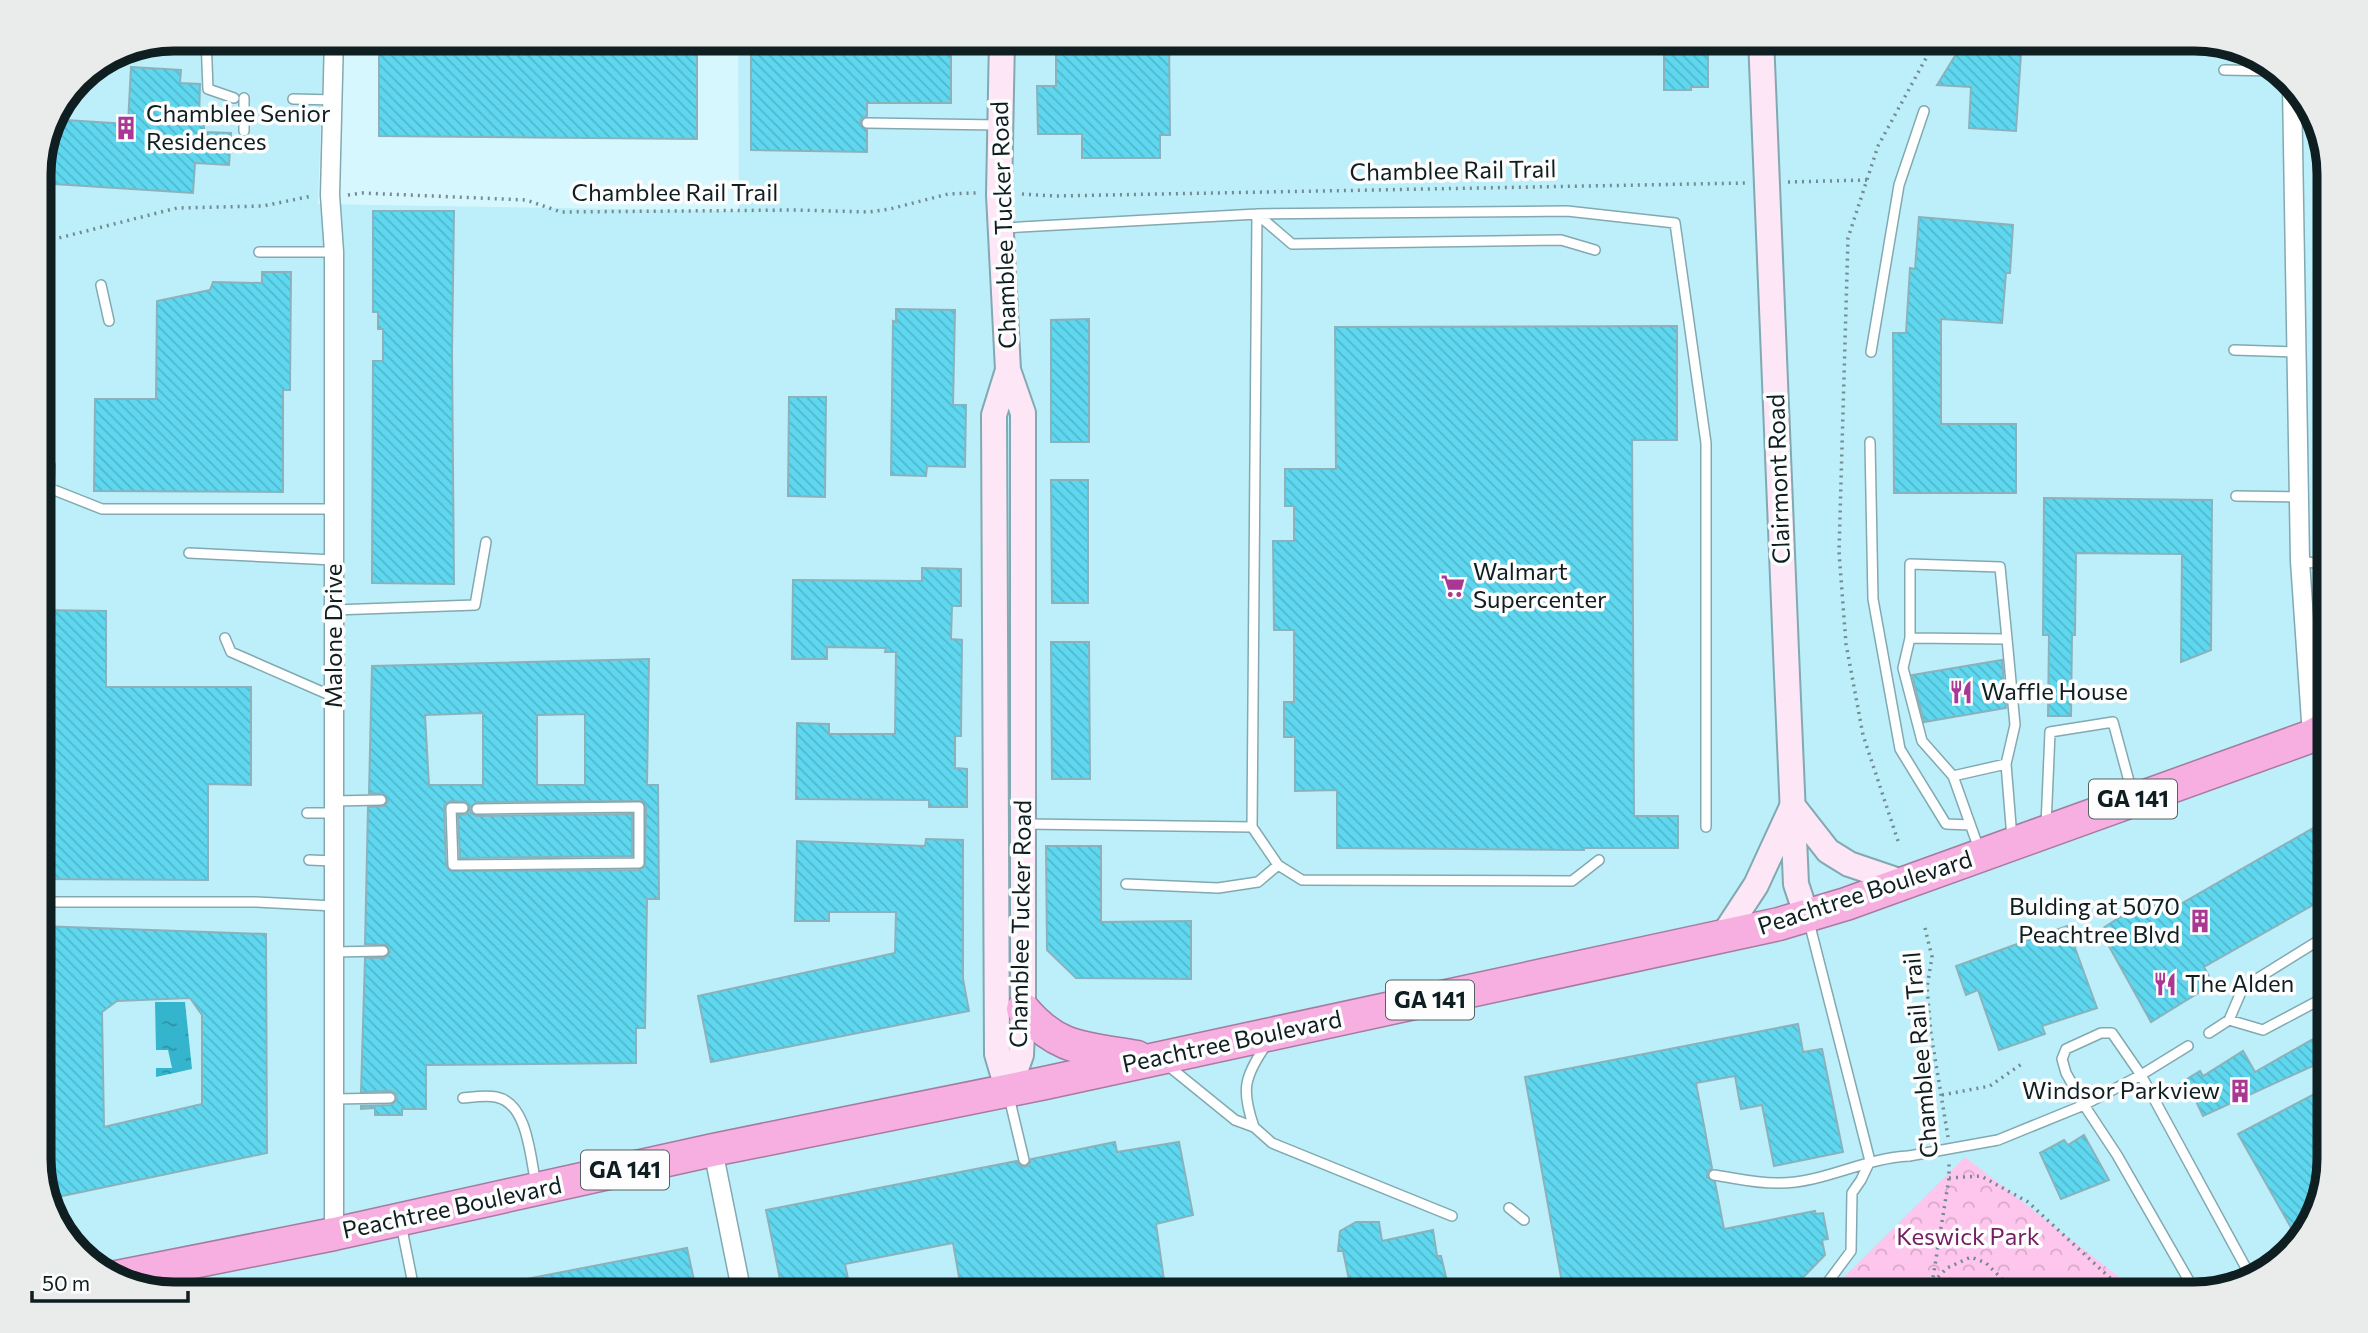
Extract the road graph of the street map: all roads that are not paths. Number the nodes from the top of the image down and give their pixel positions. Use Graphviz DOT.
graph roads {
  1 [pos="207,51"];
  2 [pos="334,51"];
  3 [pos="1002,51"];
  4 [pos="1762,51"];
  5 [pos="2224,70"];
  6 [pos="2261,71"];
  7 [pos="293,99"];
  8 [pos="334,100"];
  9 [pos="2292,100"];
  10 [pos="1924,111"];
  11 [pos="867,122"];
  12 [pos="1000,125"];
  13 [pos="244,131"];
  14 [pos="1256,215"];
  15 [pos="1001,228"];
  16 [pos="1595,250"];
  17 [pos="259,252"];
  18 [pos="334,252"];
  19 [pos="102,285"];
  20 [pos="109,321"];
  21 [pos="2234,350"];
  22 [pos="1871,352"];
  23 [pos="2296,352"];
  24 [pos="1009,370"];
  25 [pos="1870,442"];
  26 [pos="51,489"];
  27 [pos="2236,496"];
  28 [pos="2299,497"];
  29 [pos="334,509"];
  30 [pos="486,541"];
  31 [pos="189,553"];
  32 [pos="334,559"];
  33 [pos="2300,561"];
  34 [pos="2317,563"];
  35 [pos="334,610"];
  36 [pos="225,638"];
  37 [pos="1910,638"];
  38 [pos="2007,639"];
  39 [pos="334,698"];
  40 [pos="2317,699"];
  41 [pos="2317,732"];
  42 [pos="2006,764"];
  43 [pos="1953,776"];
  44 [pos="2134,799"];
  45 [pos="381,800"];
  46 [pos="1792,802"];
  47 [pos="334,806"];
  48 [pos="463,808"];
  49 [pos="477,809"];
  50 [pos="307,813"];
  51 [pos="1023,824"];
  52 [pos="1970,825"];
  53 [pos="1252,827"];
  54 [pos="1706,827"];
  55 [pos="2046,831"];
  56 [pos="2013,843"];
  57 [pos="1981,855"];
  58 [pos="309,860"];
  59 [pos="1599,860"];
  60 [pos="334,861"];
  61 [pos="1278,865"];
  62 [pos="1905,883"];
  63 [pos="1126,884"];
  64 [pos="51,902"];
  65 [pos="334,906"];
  66 [pos="1807,917"];
  67 [pos="1723,937"];
  68 [pos="2317,941"];
  69 [pos="383,951"];
  70 [pos="334,952"];
  71 [pos="2317,1001"];
  72 [pos="1023,1009"];
  73 [pos="2229,1020"];
  74 [pos="1274,1033"];
  75 [pos="2209,1033"];
  76 [pos="2188,1046"];
  77 [pos="1155,1059"];
  78 [pos="2141,1075"];
  79 [pos="1008,1091"];
  80 [pos="390,1098"];
  81 [pos="463,1098"];
  82 [pos="334,1099"];
  83 [pos="2084,1105"];
  84 [pos="1254,1127"];
  85 [pos="713,1150"];
  86 [pos="1024,1160"];
  87 [pos="1870,1161"];
  88 [pos="1714,1175"];
  89 [pos="537,1189"];
  90 [pos="1508,1208"];
  91 [pos="1452,1216"];
  92 [pos="400,1219"];
  93 [pos="1524,1220"];
  94 [pos="334,1234"];
  95 [pos="2247,1270"];
  96 [pos="131,1274"];
  97 [pos="413,1282"];
  98 [pos="740,1282"];
  99 [pos="1828,1282"];
  100 [pos="2190,1282"];
  1 -- 13 [label="lane"];
  2 -- 8 [label="street, Malone Drive"];
  3 -- 12 [label="main road, Chamblee Tucker Road"];
  4 -- 46 [label="main road, Clairmont Road, bridge"];
  5 -- 6 [label="lane"];
  7 -- 8 [label="lane"];
  8 -- 18 [label="street, Malone Drive"];
  9 -- 23 [label="street"];
  10 -- 22 [label="lane"];
  11 -- 12 [label="lane"];
  12 -- 15 [label="main road, Chamblee Tucker Road"];
  14 -- 15 [label="lane"];
  14 -- 16 [label="lane"];
  14 -- 53 [label="lane"];
  14 -- 54 [label="lane"];
  15 -- 24 [label="main road, Chamblee Tucker Road"];
  17 -- 18 [label="lane"];
  18 -- 29 [label="street, Malone Drive"];
  19 -- 20 [label="lane"];
  21 -- 23 [label="lane"];
  23 -- 28 [label="street"];
  24 -- 51 [label="main road, Chamblee Tucker Road"];
  24 -- 79 [label="main road, Chamblee Tucker Road"];
  25 -- 52 [label="lane"];
  26 -- 29 [label="lane"];
  27 -- 28 [label="lane"];
  28 -- 33 [label="street"];
  29 -- 32 [label="street, Malone Drive"];
  30 -- 35 [label="lane"];
  31 -- 32 [label="lane"];
  32 -- 35 [label="street, Malone Drive"];
  33 -- 34 [label="lane"];
  33 -- 40 [label="street"];
  35 -- 39 [label="street, Malone Drive"];
  36 -- 39 [label="lane"];
  37 -- 38 [label="lane"];
  37 -- 38 [label="lane"];
  37 -- 43 [label="lane"];
  38 -- 42 [label="lane"];
  39 -- 47 [label="street, Malone Drive"];
  41 -- 44 [label="highway, Peachtree Boulevard / GA 141"];
  42 -- 43 [label="lane"];
  42 -- 56 [label="lane"];
  43 -- 52 [label="lane"];
  44 -- 55 [label="highway, Peachtree Boulevard / GA 141"];
  44 -- 55 [label="lane"];
  45 -- 47 [label="lane"];
  46 -- 62 [label="main road"];
  46 -- 66 [label="main road, Clairmont Road"];
  46 -- 67 [label="main road"];
  47 -- 50 [label="lane"];
  47 -- 60 [label="street, Malone Drive"];
  48 -- 49 [label="lane"];
  51 -- 53 [label="lane"];
  51 -- 72 [label="main road, Chamblee Tucker Road"];
  52 -- 57 [label="lane"];
  53 -- 61 [label="lane"];
  55 -- 56 [label="highway, Peachtree Boulevard / GA 141"];
  56 -- 57 [label="highway, Peachtree Boulevard / GA 141"];
  57 -- 62 [label="highway, Peachtree Boulevard / GA 141"];
  58 -- 60 [label="lane"];
  59 -- 61 [label="lane"];
  60 -- 65 [label="street, Malone Drive"];
  61 -- 63 [label="lane"];
  62 -- 66 [label="highway, Peachtree Boulevard / GA 141"];
  64 -- 65 [label="lane"];
  65 -- 70 [label="street, Malone Drive"];
  66 -- 67 [label="highway, Peachtree Boulevard / GA 141"];
  66 -- 87 [label="lane"];
  67 -- 74 [label="highway, Peachtree Boulevard / GA 141"];
  68 -- 73 [label="lane"];
  69 -- 70 [label="lane"];
  70 -- 82 [label="street, Malone Drive"];
  71 -- 73 [label="lane"];
  72 -- 77 [label="highway"];
  72 -- 79 [label="main road, Chamblee Tucker Road"];
  73 -- 75 [label="lane"];
  74 -- 77 [label="highway, Peachtree Boulevard / GA 141"];
  74 -- 84 [label="lane"];
  76 -- 78 [label="lane"];
  77 -- 79 [label="highway, Peachtree Boulevard / GA 141"];
  77 -- 84 [label="lane"];
  78 -- 83 [label="lane"];
  78 -- 83 [label="lane"];
  78 -- 95 [label="lane"];
  79 -- 85 [label="highway, Peachtree Boulevard / GA 141"];
  79 -- 86 [label="lane"];
  80 -- 82 [label="lane"];
  81 -- 89 [label="lane"];
  82 -- 94 [label="street, Malone Drive"];
  83 -- 87 [label="lane, bridge"];
  83 -- 100 [label="lane"];
  84 -- 91 [label="lane"];
  85 -- 89 [label="highway, Peachtree Boulevard / GA 141"];
  85 -- 98 [label="street"];
  87 -- 88 [label="lane"];
  87 -- 99 [label="lane"];
  89 -- 92 [label="highway, Peachtree Boulevard / GA 141"];
  90 -- 93 [label="lane"];
  92 -- 94 [label="highway, Peachtree Boulevard / GA 141"];
  92 -- 97 [label="lane"];
  94 -- 96 [label="highway, Peachtree Boulevard / GA 141"];
}
